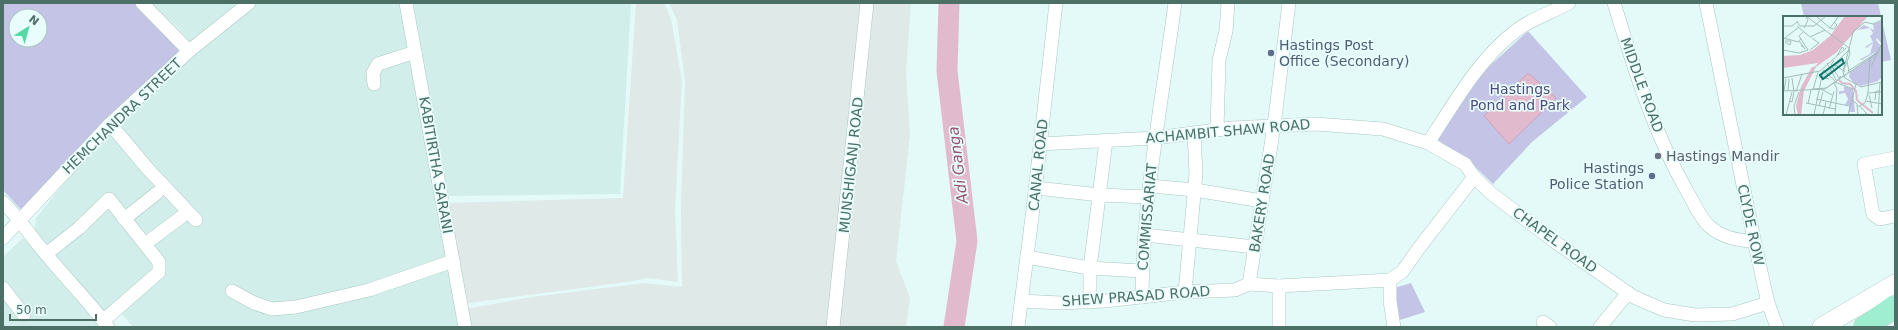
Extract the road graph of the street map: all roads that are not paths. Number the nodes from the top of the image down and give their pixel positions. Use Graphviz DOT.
graph roads {
  1 [pos="142,3"];
  2 [pos="248,3"];
  3 [pos="406,3"];
  4 [pos="868,3"];
  5 [pos="1056,3"];
  6 [pos="1175,3"];
  7 [pos="1228,3"];
  8 [pos="1289,3"];
  9 [pos="1569,3"];
  10 [pos="1614,3"];
  11 [pos="1706,3"];
  12 [pos="189,51"];
  13 [pos="415,52"];
  14 [pos="374,84"];
  15 [pos="110,124"];
  16 [pos="1274,126"];
  17 [pos="1217,130"];
  18 [pos="1194,134"];
  19 [pos="1155,138"];
  20 [pos="1106,141"];
  21 [pos="1428,143"];
  22 [pos="1040,144"];
  23 [pos="1895,158"];
  24 [pos="1474,178"];
  25 [pos="1036,188"];
  26 [pos="1195,190"];
  27 [pos="1149,192"];
  28 [pos="157,194"];
  29 [pos="1100,195"];
  30 [pos="1262,201"];
  31 [pos="3,202"];
  32 [pos="1895,216"];
  33 [pos="20,219"];
  34 [pos="124,219"];
  35 [pos="1145,235"];
  36 [pos="3,238"];
  37 [pos="1190,240"];
  38 [pos="1754,241"];
  39 [pos="145,244"];
  40 [pos="1255,247"];
  41 [pos="46,254"];
  42 [pos="1027,257"];
  43 [pos="452,261"];
  44 [pos="1090,268"];
  45 [pos="1142,271"];
  46 [pos="1390,280"];
  47 [pos="1249,284"];
  48 [pos="1895,284"];
  49 [pos="1279,286"];
  50 [pos="3,288"];
  51 [pos="232,292"];
  52 [pos="1185,292"];
  53 [pos="1628,293"];
  54 [pos="1142,297"];
  55 [pos="1021,301"];
  56 [pos="1090,302"];
  57 [pos="1768,303"];
  58 [pos="1895,306"];
  59 [pos="24,315"];
  60 [pos="106,324"];
  61 [pos="465,327"];
  62 [pos="833,327"];
  63 [pos="1018,327"];
  64 [pos="1279,327"];
  65 [pos="1394,327"];
  66 [pos="1600,327"];
  67 [pos="1777,327"];
  68 [pos="1822,327"];
  69 [pos="1865,327"];
  1 -- 12 [label="street"];
  2 -- 12 [label="street, HEMCHANDRA STREET"];
  3 -- 13 [label="street, KABITIRTHA SARANI"];
  4 -- 62 [label="street, MUNSHIGANJ ROAD"];
  5 -- 22 [label="street, CANAL ROAD"];
  6 -- 19 [label="street, COMMISSARIAT"];
  7 -- 17 [label="street"];
  8 -- 16 [label="street, BAKERY ROAD"];
  9 -- 21 [label="street"];
  10 -- 38 [label="street, MIDDLE ROAD"];
  11 -- 38 [label="street, CLYDE ROW"];
  12 -- 15 [label="street, HEMCHANDRA STREET"];
  13 -- 14 [label="street"];
  13 -- 43 [label="street, KABITIRTHA SARANI"];
  15 -- 33 [label="street, HEMCHANDRA STREET"];
  15 -- 39 [label="street"];
  16 -- 17 [label="street, ACHAMBIT SHAW ROAD"];
  16 -- 21 [label="street, ACHAMBIT SHAW ROAD"];
  16 -- 30 [label="street, BAKERY ROAD"];
  17 -- 18 [label="street, ACHAMBIT SHAW ROAD"];
  18 -- 19 [label="street, ACHAMBIT SHAW ROAD"];
  18 -- 26 [label="street"];
  19 -- 20 [label="street, ACHAMBIT SHAW ROAD"];
  19 -- 27 [label="street, COMMISSARIAT"];
  20 -- 22 [label="street, ACHAMBIT SHAW ROAD"];
  20 -- 29 [label="street"];
  21 -- 24 [label="street, ACHAMBIT SHAW ROAD"];
  22 -- 25 [label="street, CANAL ROAD"];
  23 -- 32 [label="street"];
  24 -- 46 [label="street"];
  24 -- 53 [label="street, CHAPEL ROAD"];
  25 -- 29 [label="street"];
  25 -- 42 [label="street, CANAL ROAD"];
  26 -- 27 [label="street"];
  26 -- 30 [label="street"];
  26 -- 37 [label="street"];
  27 -- 29 [label="street"];
  27 -- 35 [label="street, COMMISSARIAT"];
  28 -- 34 [label="street"];
  29 -- 44 [label="street"];
  30 -- 40 [label="street, BAKERY ROAD"];
  31 -- 33 [label="street"];
  33 -- 36 [label="street, HEMCHANDRA STREET"];
  33 -- 41 [label="street"];
  34 -- 39 [label="street"];
  34 -- 41 [label="street"];
  35 -- 37 [label="street"];
  35 -- 45 [label="street, COMMISSARIAT"];
  37 -- 40 [label="street"];
  37 -- 52 [label="street"];
  38 -- 57 [label="street, CLYDE ROW"];
  39 -- 60 [label="street"];
  40 -- 47 [label="street, BAKERY ROAD"];
  41 -- 60 [label="street"];
  42 -- 44 [label="street"];
  42 -- 55 [label="street, CANAL ROAD"];
  43 -- 51 [label="street"];
  43 -- 61 [label="street, KABITIRTHA SARANI"];
  44 -- 45 [label="street"];
  44 -- 56 [label="street"];
  45 -- 54 [label="street, COMMISSARIAT"];
  46 -- 49 [label="street"];
  46 -- 65 [label="street"];
  47 -- 49 [label="street"];
  47 -- 52 [label="street, SHEW PRASAD ROAD"];
  48 -- 68 [label="main road"];
  49 -- 64 [label="street"];
  50 -- 59 [label="street"];
  52 -- 54 [label="street, SHEW PRASAD ROAD"];
  53 -- 57 [label="street, CHAPEL ROAD"];
  53 -- 66 [label="street"];
  54 -- 56 [label="street, SHEW PRASAD ROAD"];
  55 -- 56 [label="street, SHEW PRASAD ROAD"];
  55 -- 63 [label="street, CANAL ROAD"];
  57 -- 67 [label="street, CLYDE ROW"];
  58 -- 69 [label="highway"];
}
